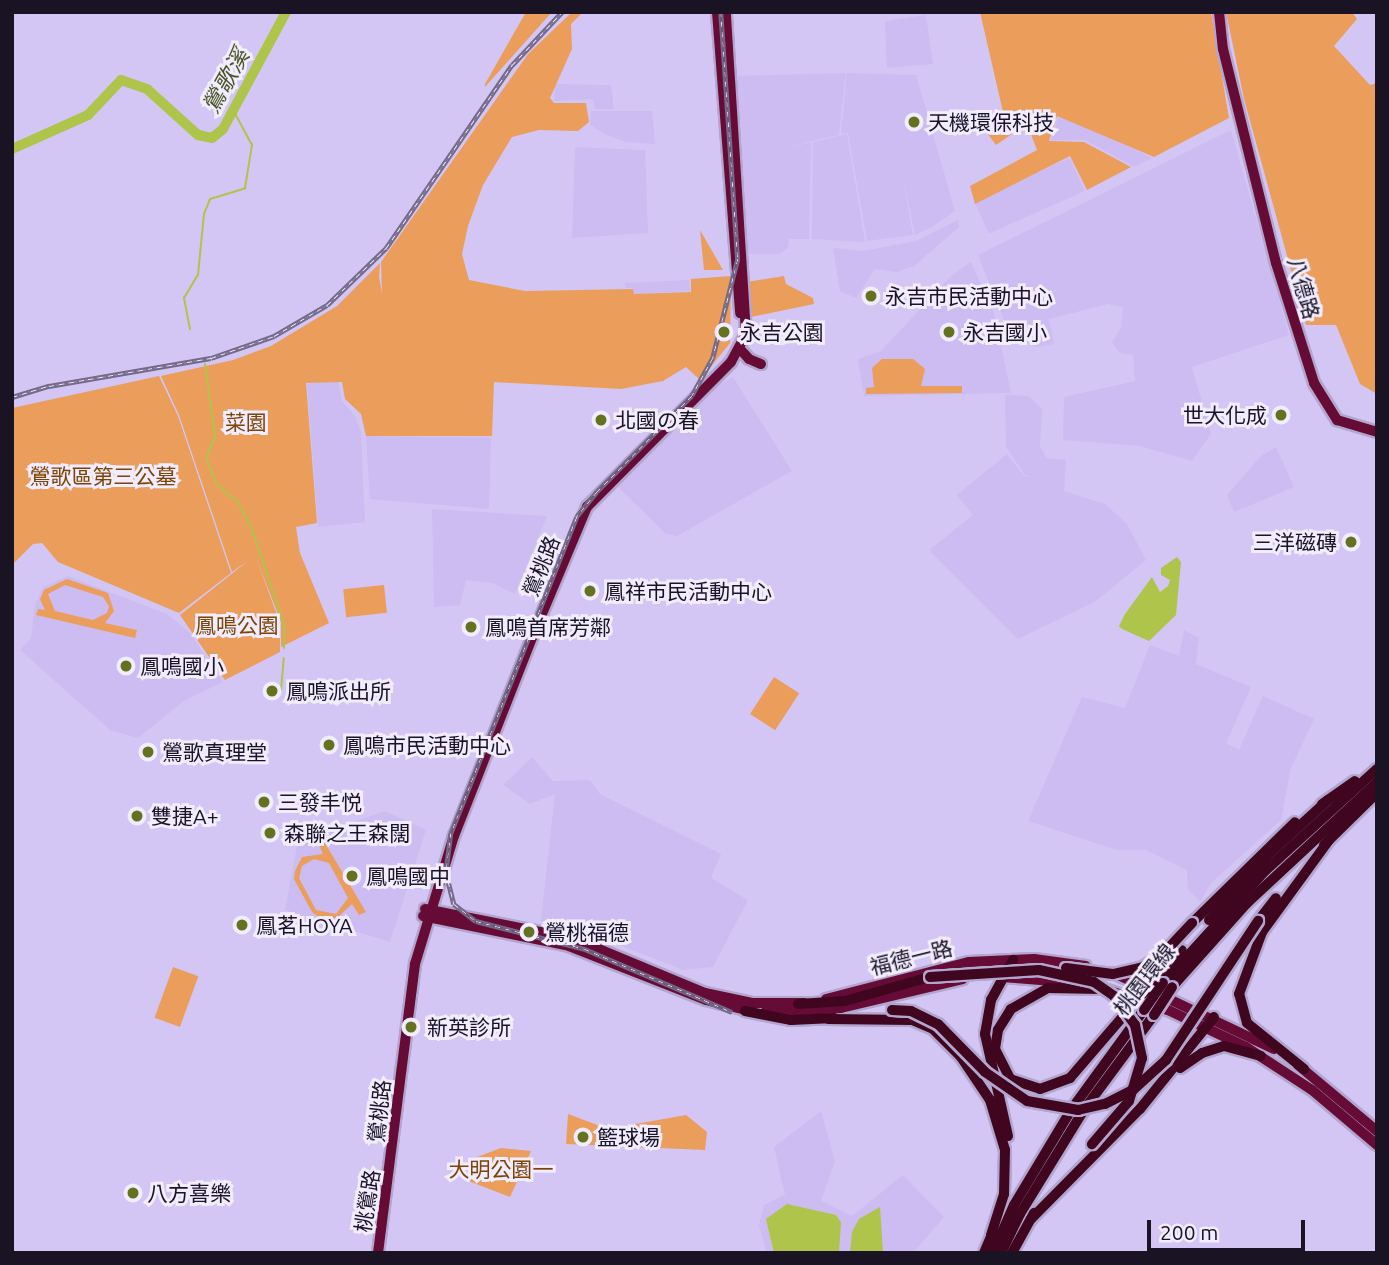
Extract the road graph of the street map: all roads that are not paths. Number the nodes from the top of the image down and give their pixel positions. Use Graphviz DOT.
graph roads {
  1 [pos="717,12"];
  2 [pos="726,12"];
  3 [pos="1219,12"];
  4 [pos="740,349"];
  5 [pos="761,364"];
  6 [pos="1377,429"];
  7 [pos="1377,768"];
  8 [pos="1377,782"];
  9 [pos="1377,793"];
  10 [pos="1328,800"];
  11 [pos="1329,840"];
  12 [pos="426,913"];
  13 [pos="1013,960"];
  14 [pos="991,961"];
  15 [pos="1001,976"];
  16 [pos="930,977"];
  17 [pos="987,977"];
  18 [pos="1162,985"];
  19 [pos="1100,989"];
  20 [pos="798,1004"];
  21 [pos="745,1011"];
  22 [pos="1214,1017"];
  23 [pos="828,1019"];
  24 [pos="1208,1027"];
  25 [pos="1261,1056"];
  26 [pos="1304,1069"];
  27 [pos="1157,1089"];
  28 [pos="1377,1130"];
  29 [pos="1377,1144"];
  30 [pos="394,1155"];
  31 [pos="1031,1219"];
  32 [pos="1005,1242"];
  33 [pos="378,1253"];
  34 [pos="984,1253"];
  35 [pos="993,1253"];
  36 [pos="1001,1253"];
  1 -- 12 [label="main road, 鶯桃路"];
  2 -- 4 [label="main road"];
  3 -- 6 [label="main road, 八德路"];
  4 -- 5 [label="main road"];
  4 -- 12 [label="main road, 鶯桃路"];
  7 -- 10 [label="highway"];
  7 -- 18 [label="highway, 桃園環線"];
  8 -- 18 [label="highway, 桃園環線"];
  9 -- 11 [label="highway"];
  10 -- 16 [label="highway, bridge"];
  10 -- 18 [label="highway"];
  11 -- 23 [label="highway, bridge"];
  11 -- 26 [label="highway"];
  12 -- 20 [label="main road, 福德一路"];
  12 -- 21 [label="main road, 福德一路"];
  12 -- 30 [label="main road, 鶯桃路"];
  13 -- 14 [label="main road, 福德一路"];
  13 -- 15 [label="highway"];
  13 -- 22 [label="main road, 福德一路"];
  14 -- 17 [label="main road"];
  14 -- 20 [label="main road, 福德一路"];
  15 -- 17 [label="main road, 福德一路"];
  15 -- 19 [label="main road, 福德一路"];
  15 -- 32 [label="highway"];
  16 -- 20 [label="highway"];
  16 -- 31 [label="highway, bridge"];
  17 -- 21 [label="main road, 福德一路"];
  18 -- 19 [label="highway, bridge"];
  18 -- 32 [label="highway, 桃園環線, bridge"];
  19 -- 24 [label="main road, 福德一路"];
  21 -- 23 [label="highway"];
  22 -- 24 [label="highway"];
  22 -- 26 [label="main road, 福德一路"];
  23 -- 32 [label="highway"];
  24 -- 25 [label="main road, 福德一路"];
  24 -- 27 [label="highway"];
  25 -- 27 [label="highway"];
  25 -- 29 [label="main road, 福德一路"];
  26 -- 28 [label="main road, 福德一路"];
  27 -- 31 [label="highway"];
  30 -- 33 [label="main road, 桃鶯路"];
  31 -- 32 [label="highway"];
  32 -- 34 [label="highway"];
  32 -- 35 [label="highway, 桃園環線"];
  32 -- 36 [label="highway, 桃園環線"];
}
